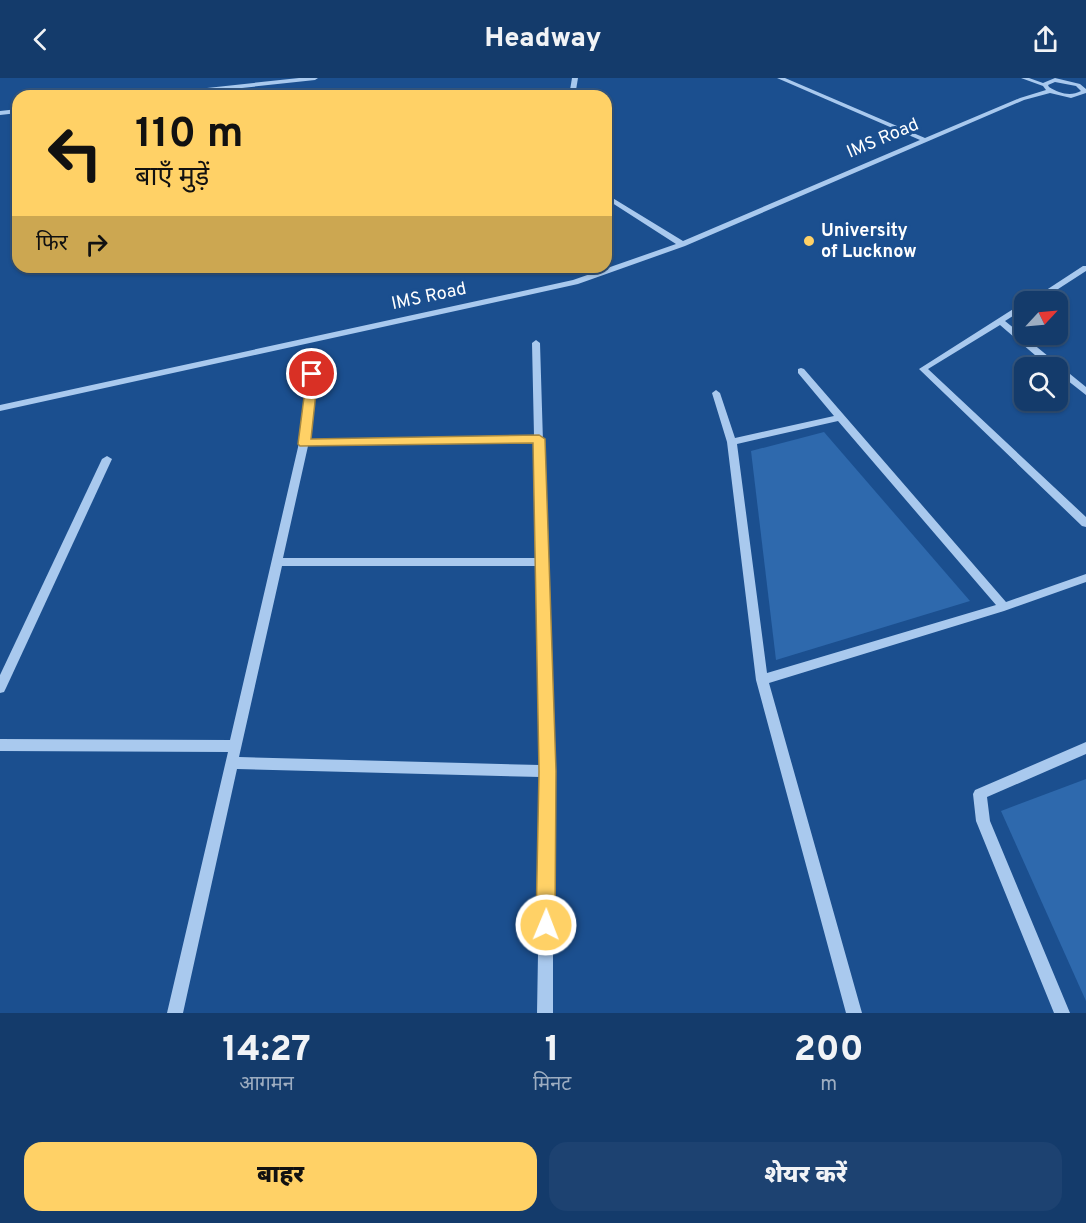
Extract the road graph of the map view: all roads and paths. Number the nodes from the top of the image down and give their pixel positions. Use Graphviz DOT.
graph roads {
  1 [pos="315,78"];
  2 [pos="780,78"];
  3 [pos="1024,78"];
  4 [pos="1085,78"];
  5 [pos="1052,79"];
  6 [pos="1074,83"];
  7 [pos="1047,88"];
  8 [pos="206,90"];
  9 [pos="1085,91"];
  10 [pos="1070,96"];
  11 [pos="1086,102"];
  12 [pos="924,140"];
  13 [pos="612,200"];
  14 [pos="682,244"];
  15 [pos="1086,268"];
  16 [pos="612,269"];
  17 [pos="600,273"];
  18 [pos="1049,291"];
  19 [pos="1014,312"];
  20 [pos="1000,321"];
  21 [pos="536,343"];
  22 [pos="1044,357"];
  23 [pos="801,371"];
  24 [pos="312,374"];
  25 [pos="1068,377"];
  26 [pos="1086,392"];
  27 [pos="716,393"];
  28 [pos="0,408"];
  29 [pos="840,418"];
  30 [pos="539,439"];
  31 [pos="732,442"];
  32 [pos="304,444"];
  33 [pos="107,459"];
  34 [pos="1086,523"];
  35 [pos="277,562"];
  36 [pos="542,562"];
  37 [pos="1086,578"];
  38 [pos="1004,607"];
  39 [pos="762,680"];
  40 [pos="0,688"];
  41 [pos="0,745"];
  42 [pos="236,746"];
  43 [pos="1086,748"];
  44 [pos="232,763"];
  45 [pos="547,771"];
  46 [pos="175,1013"];
  47 [pos="545,1013"];
  48 [pos="854,1013"];
  49 [pos="1062,1013"];
  1 -- 8 [label="street"];
  2 -- 12 [label="street"];
  3 -- 7 [label="street"];
  4 -- 6 [label="street"];
  5 -- 6 [label="street"];
  5 -- 7 [label="street, IMS Road"];
  6 -- 9 [label="street"];
  7 -- 10 [label="street"];
  7 -- 12 [label="street, IMS Road"];
  9 -- 10 [label="street"];
  10 -- 11 [label="street"];
  12 -- 14 [label="street, IMS Road"];
  13 -- 14 [label="street"];
  14 -- 16 [label="street, IMS Road"];
  15 -- 18 [label="street"];
  17 -- 28 [label="street, IMS Road"];
  19 -- 20 [label="street"];
  20 -- 22 [label="street"];
  20 -- 34 [label="street"];
  21 -- 30 [label="street"];
  23 -- 29 [label="street"];
  24 -- 32 [label="street"];
  25 -- 26 [label="street"];
  27 -- 31 [label="street"];
  29 -- 31 [label="street"];
  29 -- 38 [label="street"];
  30 -- 32 [label="street"];
  30 -- 36 [label="street"];
  31 -- 39 [label="street"];
  32 -- 35 [label="street"];
  33 -- 40 [label="street"];
  35 -- 36 [label="street"];
  35 -- 42 [label="street"];
  36 -- 45 [label="street"];
  37 -- 38 [label="street"];
  38 -- 39 [label="street"];
  39 -- 48 [label="street"];
  41 -- 42 [label="street"];
  42 -- 44 [label="street"];
  43 -- 49 [label="street"];
  44 -- 45 [label="street"];
  44 -- 46 [label="street"];
  45 -- 47 [label="street"];
}
